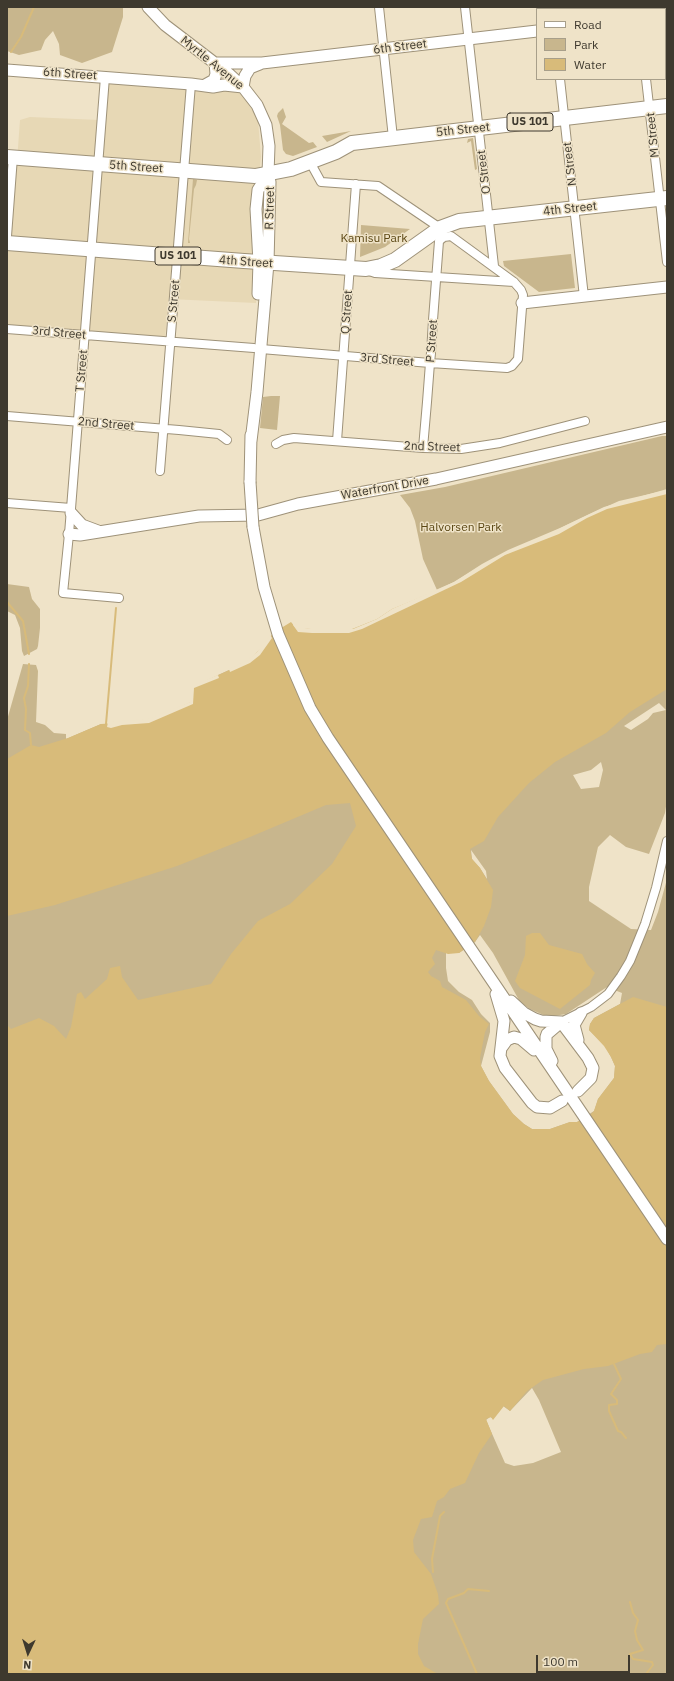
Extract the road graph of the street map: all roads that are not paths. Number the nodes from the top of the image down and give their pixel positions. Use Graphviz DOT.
graph roads {
  1 [pos="149,7"];
  2 [pos="379,7"];
  3 [pos="465,7"];
  4 [pos="536,32"];
  5 [pos="469,39"];
  6 [pos="383,48"];
  7 [pos="215,63"];
  8 [pos="262,63"];
  9 [pos="7,70"];
  10 [pos="105,77"];
  11 [pos="560,80"];
  12 [pos="646,80"];
  13 [pos="191,84"];
  14 [pos="205,85"];
  15 [pos="243,87"];
  16 [pos="667,106"];
  17 [pos="650,108"];
  18 [pos="564,118"];
  19 [pos="479,128"];
  20 [pos="393,138"];
  21 [pos="10,157"];
  22 [pos="310,162"];
  23 [pos="98,164"];
  24 [pos="185,170"];
  25 [pos="268,174"];
  26 [pos="356,184"];
  27 [pos="663,198"];
  28 [pos="575,209"];
  29 [pos="489,218"];
  30 [pos="442,232"];
  31 [pos="7,236"];
  32 [pos="7,243"];
  33 [pos="92,249"];
  34 [pos="178,256"];
  35 [pos="667,262"];
  36 [pos="264,263"];
  37 [pos="494,266"];
  38 [pos="350,269"];
  39 [pos="366,269"];
  40 [pos="437,276"];
  41 [pos="514,282"];
  42 [pos="667,287"];
  43 [pos="584,297"];
  44 [pos="522,303"];
  45 [pos="7,329"];
  46 [pos="85,335"];
  47 [pos="171,342"];
  48 [pos="257,348"];
  49 [pos="343,356"];
  50 [pos="430,363"];
  51 [pos="7,416"];
  52 [pos="78,421"];
  53 [pos="585,421"];
  54 [pos="667,427"];
  55 [pos="164,429"];
  56 [pos="227,440"];
  57 [pos="337,440"];
  58 [pos="276,444"];
  59 [pos="423,448"];
  60 [pos="160,471"];
  61 [pos="7,503"];
  62 [pos="71,510"];
  63 [pos="100,531"];
  64 [pos="69,534"];
  65 [pos="119,598"];
  66 [pos="667,841"];
  67 [pos="491,980"];
  68 [pos="581,1013"];
  69 [pos="561,1022"];
  70 [pos="502,1047"];
  71 [pos="582,1048"];
  72 [pos="547,1063"];
  73 [pos="569,1094"];
  74 [pos="667,1239"];
  1 -- 7 [label="main road, Myrtle Avenue"];
  2 -- 6 [label="street"];
  3 -- 5 [label="street, O Street"];
  4 -- 5 [label="main road, 6th Street"];
  5 -- 6 [label="main road, 6th Street"];
  5 -- 19 [label="street, O Street"];
  6 -- 8 [label="main road, 6th Street"];
  6 -- 20 [label="street"];
  7 -- 8 [label="main road, 6th Street"];
  7 -- 14 [label="main road"];
  7 -- 15 [label="main road, Myrtle Avenue"];
  8 -- 15 [label="main road"];
  9 -- 10 [label="main road, 6th Street"];
  10 -- 13 [label="main road, 6th Street"];
  10 -- 23 [label="street, T Street"];
  11 -- 18 [label="street, N Street"];
  12 -- 17 [label="street, M Street"];
  13 -- 14 [label="main road, 6th Street"];
  13 -- 24 [label="street, S Street"];
  14 -- 15 [label="main road, 6th Street"];
  15 -- 25 [label="main road, Myrtle Avenue"];
  16 -- 17 [label="highway, 5th Street / US 101"];
  17 -- 18 [label="highway, 5th Street / US 101"];
  17 -- 27 [label="street, M Street"];
  18 -- 19 [label="highway, 5th Street / US 101"];
  18 -- 28 [label="street, N Street"];
  19 -- 20 [label="highway, 5th Street / US 101"];
  19 -- 29 [label="street, O Street"];
  20 -- 22 [label="highway, 5th Street / US 101"];
  21 -- 23 [label="highway, 5th Street / US 101"];
  21 -- 31 [label="street"];
  22 -- 25 [label="highway, 5th Street / US 101"];
  22 -- 26 [label="street"];
  23 -- 24 [label="highway, 5th Street / US 101"];
  23 -- 33 [label="street, T Street"];
  24 -- 25 [label="highway, 5th Street / US 101"];
  24 -- 34 [label="street, S Street"];
  25 -- 36 [label="main road, R Street"];
  26 -- 30 [label="street"];
  26 -- 38 [label="street, Q Street"];
  27 -- 28 [label="highway, 4th Street / US 101"];
  27 -- 35 [label="street, M Street"];
  28 -- 29 [label="highway, 4th Street / US 101"];
  28 -- 43 [label="street, N Street"];
  29 -- 30 [label="highway, 4th Street / US 101"];
  29 -- 37 [label="street, O Street"];
  30 -- 37 [label="street"];
  30 -- 39 [label="highway, 4th Street / US 101"];
  30 -- 40 [label="street, P Street"];
  32 -- 33 [label="highway, 4th Street / US 101"];
  33 -- 34 [label="highway, 4th Street / US 101"];
  33 -- 46 [label="street, T Street"];
  34 -- 36 [label="highway, 4th Street / US 101"];
  34 -- 47 [label="street, S Street"];
  36 -- 38 [label="highway, 4th Street / US 101"];
  36 -- 48 [label="main road, R Street"];
  37 -- 41 [label="street"];
  38 -- 39 [label="highway, 4th Street / US 101"];
  38 -- 49 [label="street, Q Street"];
  39 -- 40 [label="street, 4th Street"];
  40 -- 41 [label="street, 4th Street"];
  40 -- 50 [label="street, P Street"];
  41 -- 44 [label="street"];
  42 -- 43 [label="main road"];
  43 -- 44 [label="main road"];
  44 -- 50 [label="street, 3rd Street"];
  45 -- 46 [label="street, 3rd Street"];
  46 -- 47 [label="street, 3rd Street"];
  46 -- 52 [label="street, T Street"];
  47 -- 48 [label="street, 3rd Street"];
  47 -- 55 [label="street, S Street"];
  48 -- 49 [label="street, 3rd Street"];
  48 -- 67 [label="main road, R Street, bridge"];
  49 -- 50 [label="street, 3rd Street"];
  49 -- 57 [label="street, Q Street"];
  50 -- 59 [label="street, P Street"];
  51 -- 52 [label="street, 2nd Street"];
  52 -- 55 [label="street, 2nd Street"];
  52 -- 62 [label="street, T Street"];
  53 -- 59 [label="street, 2nd Street"];
  54 -- 63 [label="main road, Waterfront Drive"];
  55 -- 56 [label="street, 2nd Street"];
  55 -- 60 [label="street, S Street"];
  57 -- 58 [label="street, 2nd Street"];
  57 -- 59 [label="street, 2nd Street"];
  61 -- 62 [label="street"];
  62 -- 63 [label="main road, Waterfront Drive"];
  62 -- 64 [label="street, T Street"];
  63 -- 64 [label="main road, Waterfront Drive"];
  64 -- 65 [label="street, T Street"];
  66 -- 68 [label="street"];
  67 -- 69 [label="main road"];
  67 -- 70 [label="main road"];
  67 -- 72 [label="main road"];
  68 -- 69 [label="street"];
  68 -- 71 [label="main road"];
  69 -- 71 [label="main road"];
  69 -- 73 [label="main road"];
  70 -- 72 [label="main road"];
  70 -- 73 [label="main road"];
  71 -- 73 [label="main road"];
  72 -- 73 [label="main road"];
  73 -- 74 [label="main road"];
}
